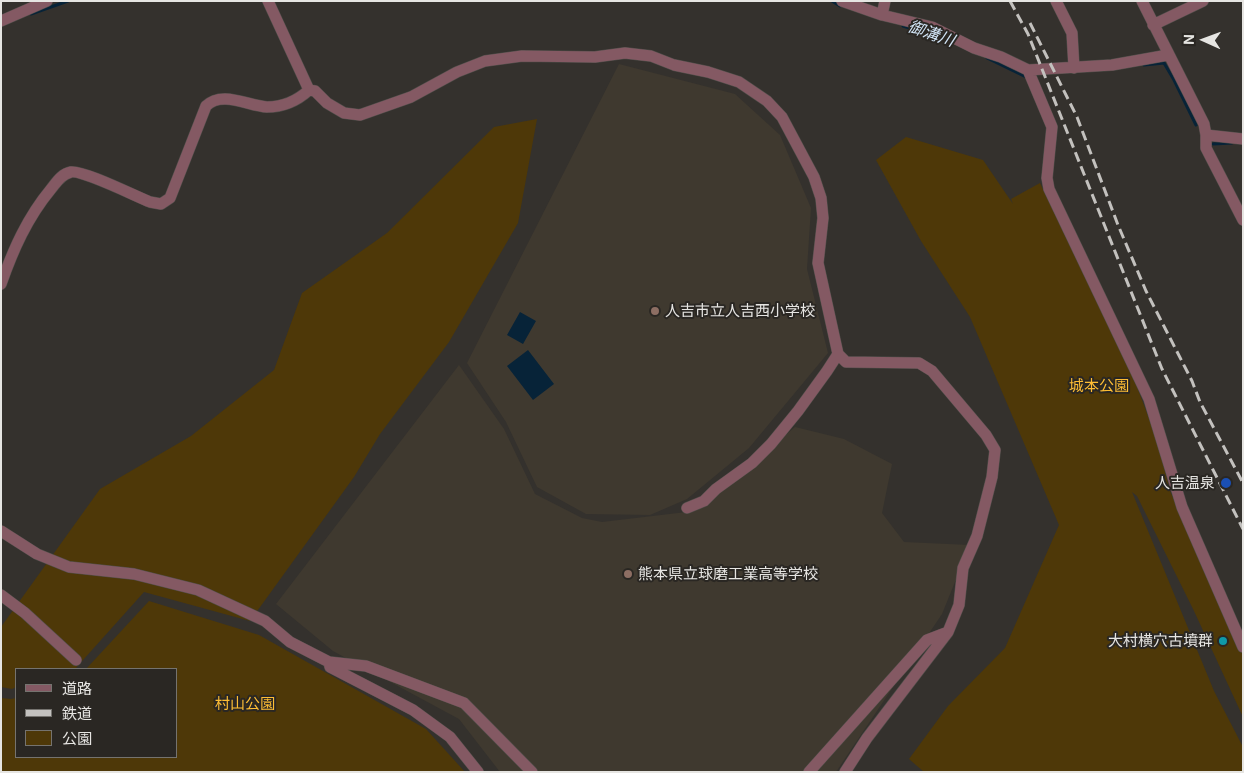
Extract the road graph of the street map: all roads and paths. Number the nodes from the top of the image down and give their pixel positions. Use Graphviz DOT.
graph roads {
  1 [pos="47,1"];
  2 [pos="268,1"];
  3 [pos="842,1"];
  4 [pos="884,1"];
  5 [pos="1056,1"];
  6 [pos="1142,1"];
  7 [pos="1203,1"];
  8 [pos="882,15"];
  9 [pos="1,21"];
  10 [pos="1153,25"];
  11 [pos="1168,55"];
  12 [pos="1074,68"];
  13 [pos="1028,70"];
  14 [pos="310,90"];
  15 [pos="1206,135"];
  16 [pos="1243,138"];
  17 [pos="1243,220"];
  18 [pos="1,284"];
  19 [pos="838,354"];
  20 [pos="687,508"];
  21 [pos="1,531"];
  22 [pos="1,595"];
  23 [pos="948,632"];
  24 [pos="1243,647"];
  25 [pos="76,660"];
  26 [pos="329,662"];
  27 [pos="478,772"];
  28 [pos="532,772"];
  29 [pos="809,772"];
  30 [pos="845,772"];
  1 -- 9 [label="street"];
  2 -- 14 [label="street"];
  3 -- 8 [label="street"];
  4 -- 8 [label="street"];
  5 -- 12 [label="street"];
  6 -- 10 [label="street"];
  7 -- 10 [label="street"];
  8 -- 13 [label="street"];
  10 -- 11 [label="street"];
  11 -- 12 [label="street"];
  11 -- 15 [label="street"];
  12 -- 13 [label="street"];
  13 -- 24 [label="street"];
  14 -- 18 [label="street"];
  14 -- 19 [label="street"];
  15 -- 16 [label="street"];
  15 -- 17 [label="street"];
  19 -- 20 [label="street"];
  19 -- 23 [label="street"];
  21 -- 26 [label="street"];
  22 -- 25 [label="street"];
  23 -- 29 [label="street"];
  23 -- 30 [label="street"];
  26 -- 27 [label="street"];
  26 -- 28 [label="street"];
}
